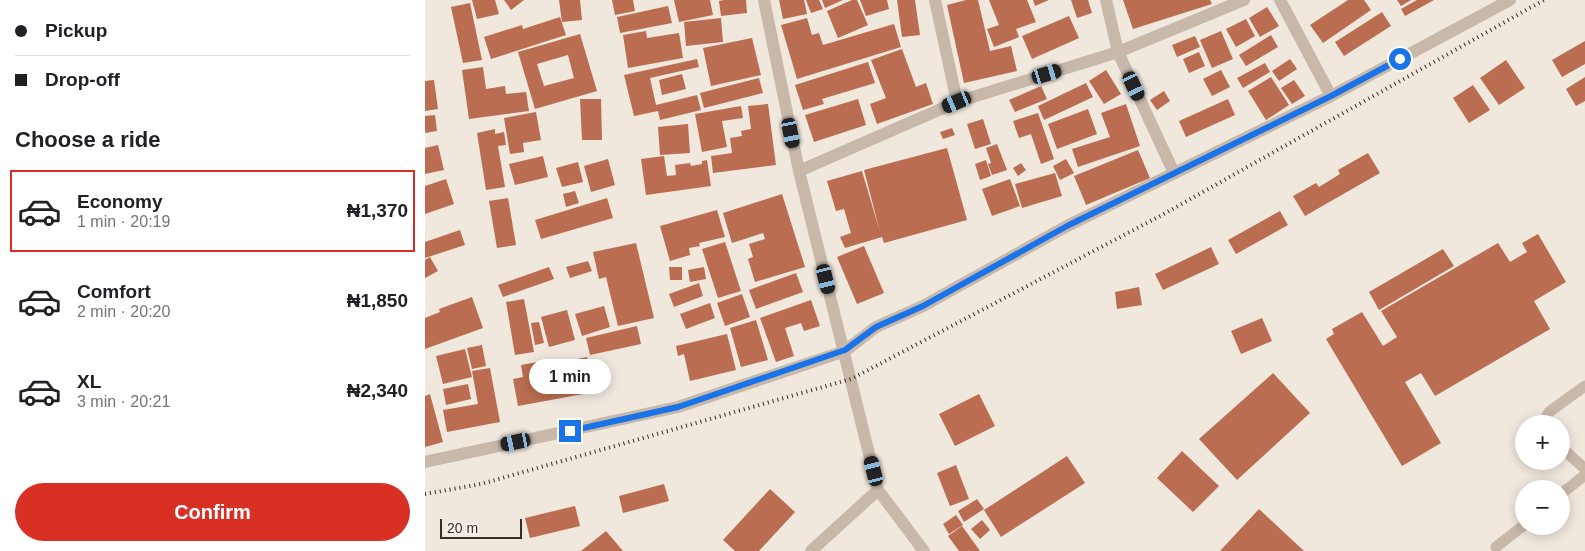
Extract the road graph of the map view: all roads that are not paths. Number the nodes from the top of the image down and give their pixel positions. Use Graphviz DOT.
graph roads {
  1 [pos="764,0"];
  2 [pos="935,0"];
  3 [pos="1105,0"];
  4 [pos="1244,0"];
  5 [pos="1280,0"];
  6 [pos="1505,1"];
  7 [pos="1118,52"];
  8 [pos="1331,96"];
  9 [pos="957,102"];
  10 [pos="799,171"];
  11 [pos="1174,173"];
  12 [pos="845,350"];
  13 [pos="1585,386"];
  14 [pos="1548,415"];
  15 [pos="1570,455"];
  16 [pos="425,462"];
  17 [pos="1585,469"];
  18 [pos="1585,475"];
  19 [pos="1570,487"];
  20 [pos="878,490"];
  21 [pos="1515,531"];
  22 [pos="1496,547"];
  23 [pos="811,551"];
  24 [pos="924,551"];
  1 -- 10 [label="street"];
  2 -- 9 [label="street"];
  3 -- 7 [label="street"];
  4 -- 7 [label="street"];
  5 -- 8 [label="street"];
  6 -- 8 [label="street"];
  7 -- 9 [label="street"];
  7 -- 11 [label="street"];
  8 -- 11 [label="street"];
  9 -- 10 [label="street"];
  10 -- 12 [label="street"];
  11 -- 12 [label="street"];
  12 -- 16 [label="street"];
  12 -- 20 [label="street"];
  13 -- 14 [label="lane"];
  15 -- 17 [label="lane"];
  18 -- 19 [label="lane"];
  20 -- 23 [label="street"];
  20 -- 24 [label="street"];
  21 -- 22 [label="lane"];
}
